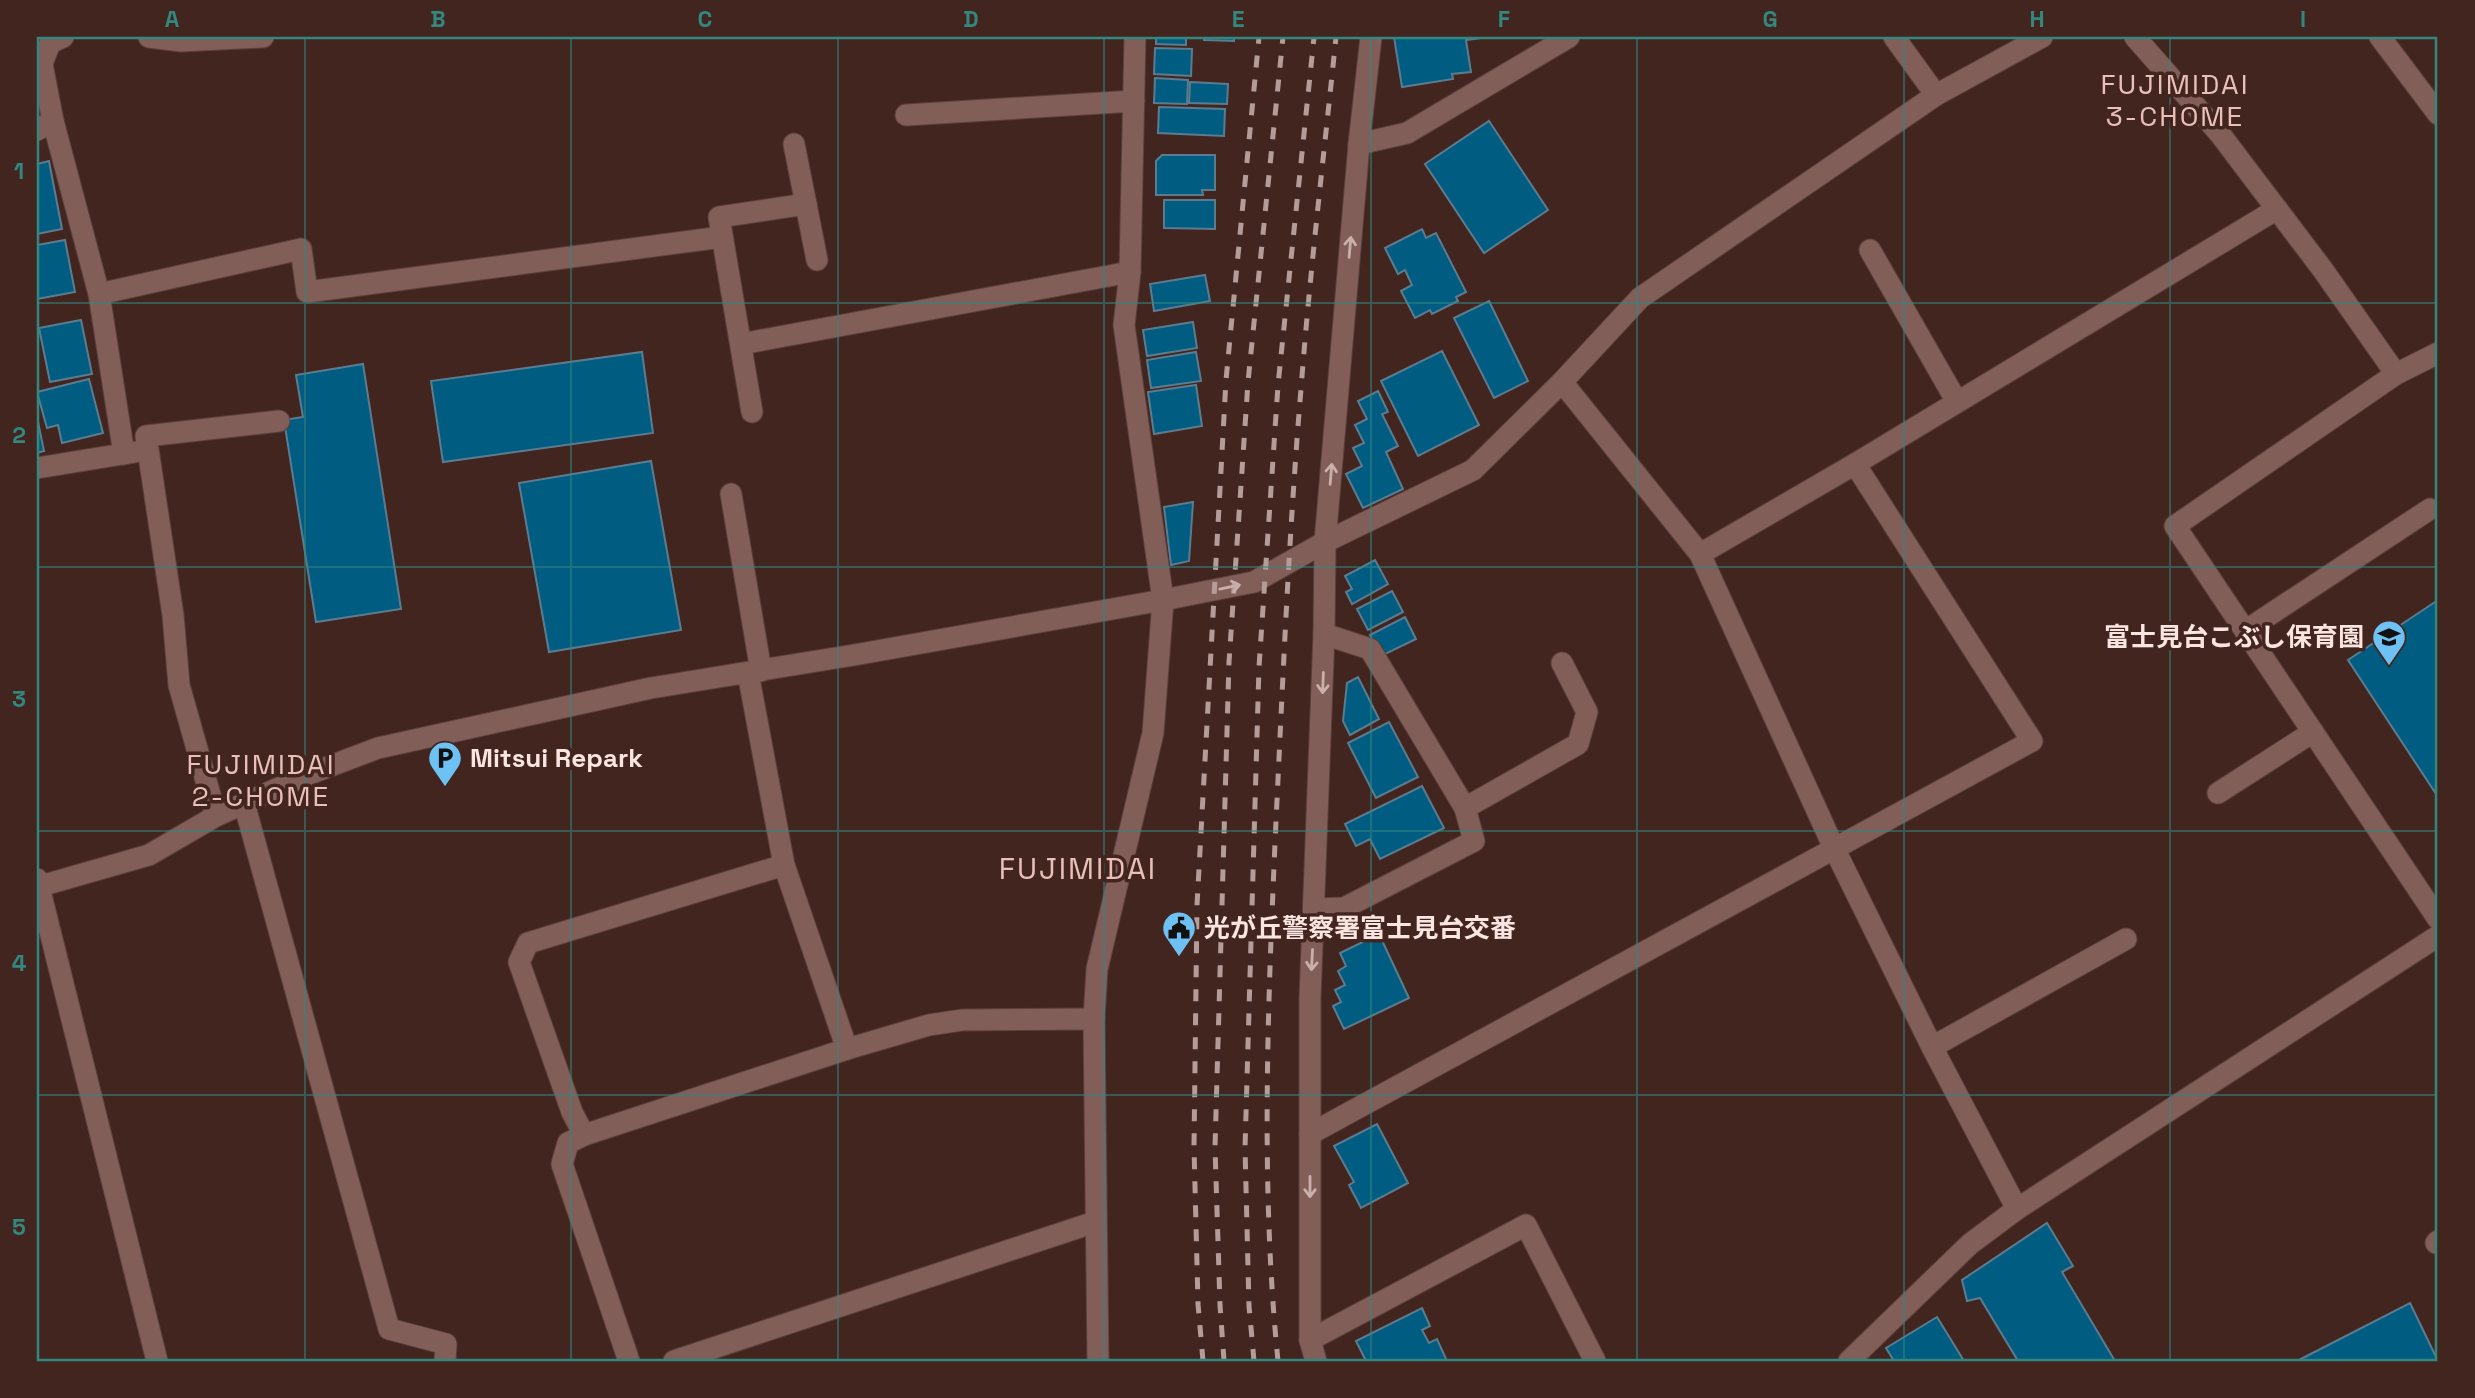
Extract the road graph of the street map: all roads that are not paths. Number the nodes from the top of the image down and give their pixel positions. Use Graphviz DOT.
graph roads {
  1 [pos="149,37"];
  2 [pos="251,37"];
  3 [pos="1135,37"];
  4 [pos="1371,37"];
  5 [pos="1569,37"];
  6 [pos="1894,37"];
  7 [pos="2042,37"];
  8 [pos="2135,37"];
  9 [pos="2380,37"];
  10 [pos="59,38"];
  11 [pos="1936,95"];
  12 [pos="1134,101"];
  13 [pos="2438,114"];
  14 [pos="905,115"];
  15 [pos="45,126"];
  16 [pos="794,144"];
  17 [pos="1359,144"];
  18 [pos="806,204"];
  19 [pos="2277,209"];
  20 [pos="722,237"];
  21 [pos="1870,250"];
  22 [pos="817,260"];
  23 [pos="1129,272"];
  24 [pos="99,294"];
  25 [pos="741,344"];
  26 [pos="2438,353"];
  27 [pos="2396,374"];
  28 [pos="1562,382"];
  29 [pos="1957,402"];
  30 [pos="752,412"];
  31 [pos="279,421"];
  32 [pos="147,450"];
  33 [pos="124,454"];
  34 [pos="1855,464"];
  35 [pos="37,468"];
  36 [pos="731,494"];
  37 [pos="2430,509"];
  38 [pos="1325,542"];
  39 [pos="1700,554"];
  40 [pos="1164,600"];
  41 [pos="2245,631"];
  42 [pos="1324,634"];
  43 [pos="1562,663"];
  44 [pos="755,672"];
  45 [pos="2313,732"];
  46 [pos="2218,793"];
  47 [pos="244,803"];
  48 [pos="1465,807"];
  49 [pos="216,816"];
  50 [pos="1834,848"];
  51 [pos="784,866"];
  52 [pos="37,884"];
  53 [pos="1314,909"];
  54 [pos="2438,919"];
  55 [pos="2438,936"];
  56 [pos="2126,939"];
  57 [pos="1094,1019"];
  58 [pos="1932,1047"];
  59 [pos="846,1049"];
  60 [pos="1310,1134"];
  61 [pos="584,1135"];
  62 [pos="2017,1209"];
  63 [pos="1095,1222"];
  64 [pos="1310,1340"];
  65 [pos="157,1361"];
  66 [pos="444,1361"];
  67 [pos="629,1361"];
  68 [pos="674,1361"];
  69 [pos="1098,1361"];
  70 [pos="1316,1361"];
  71 [pos="1595,1361"];
  72 [pos="1849,1361"];
  1 -- 2 [label="street"];
  3 -- 12 [label="street"];
  4 -- 17 [label="street"];
  5 -- 17 [label="street"];
  6 -- 11 [label="street"];
  7 -- 11 [label="street"];
  8 -- 19 [label="street"];
  9 -- 13 [label="street"];
  10 -- 15 [label="street"];
  11 -- 28 [label="street"];
  12 -- 14 [label="street"];
  12 -- 23 [label="street"];
  15 -- 24 [label="street"];
  16 -- 18 [label="street"];
  38 -- 17 [label="street, one-way"];
  18 -- 20 [label="street"];
  18 -- 22 [label="street"];
  19 -- 27 [label="street"];
  19 -- 29 [label="street"];
  20 -- 24 [label="street"];
  20 -- 25 [label="street"];
  21 -- 29 [label="street"];
  23 -- 25 [label="street"];
  23 -- 40 [label="street"];
  24 -- 33 [label="street"];
  25 -- 30 [label="street"];
  26 -- 27 [label="street"];
  27 -- 41 [label="street"];
  28 -- 38 [label="street"];
  28 -- 39 [label="street"];
  29 -- 34 [label="street"];
  31 -- 32 [label="street"];
  32 -- 33 [label="street"];
  32 -- 49 [label="street"];
  33 -- 35 [label="street"];
  34 -- 39 [label="street"];
  34 -- 50 [label="street"];
  36 -- 44 [label="street"];
  37 -- 41 [label="street"];
  40 -- 38 [label="street, one-way"];
  38 -- 42 [label="street"];
  39 -- 50 [label="street"];
  40 -- 44 [label="street"];
  40 -- 57 [label="street"];
  41 -- 45 [label="street"];
  42 -- 48 [label="street"];
  42 -- 53 [label="street, one-way"];
  43 -- 48 [label="street"];
  44 -- 47 [label="street"];
  44 -- 51 [label="street"];
  45 -- 46 [label="street"];
  45 -- 54 [label="street"];
  47 -- 49 [label="street"];
  47 -- 66 [label="street"];
  48 -- 53 [label="street"];
  49 -- 52 [label="street"];
  50 -- 58 [label="street"];
  50 -- 60 [label="street"];
  51 -- 59 [label="street"];
  51 -- 61 [label="street"];
  52 -- 65 [label="street"];
  53 -- 60 [label="street, one-way"];
  55 -- 62 [label="street"];
  56 -- 58 [label="street"];
  57 -- 59 [label="street"];
  57 -- 63 [label="street"];
  58 -- 62 [label="street"];
  59 -- 61 [label="street"];
  60 -- 64 [label="street, one-way"];
  61 -- 67 [label="street"];
  62 -- 72 [label="street"];
  63 -- 68 [label="street"];
  63 -- 69 [label="street"];
  64 -- 70 [label="street"];
  64 -- 71 [label="street"];
}
